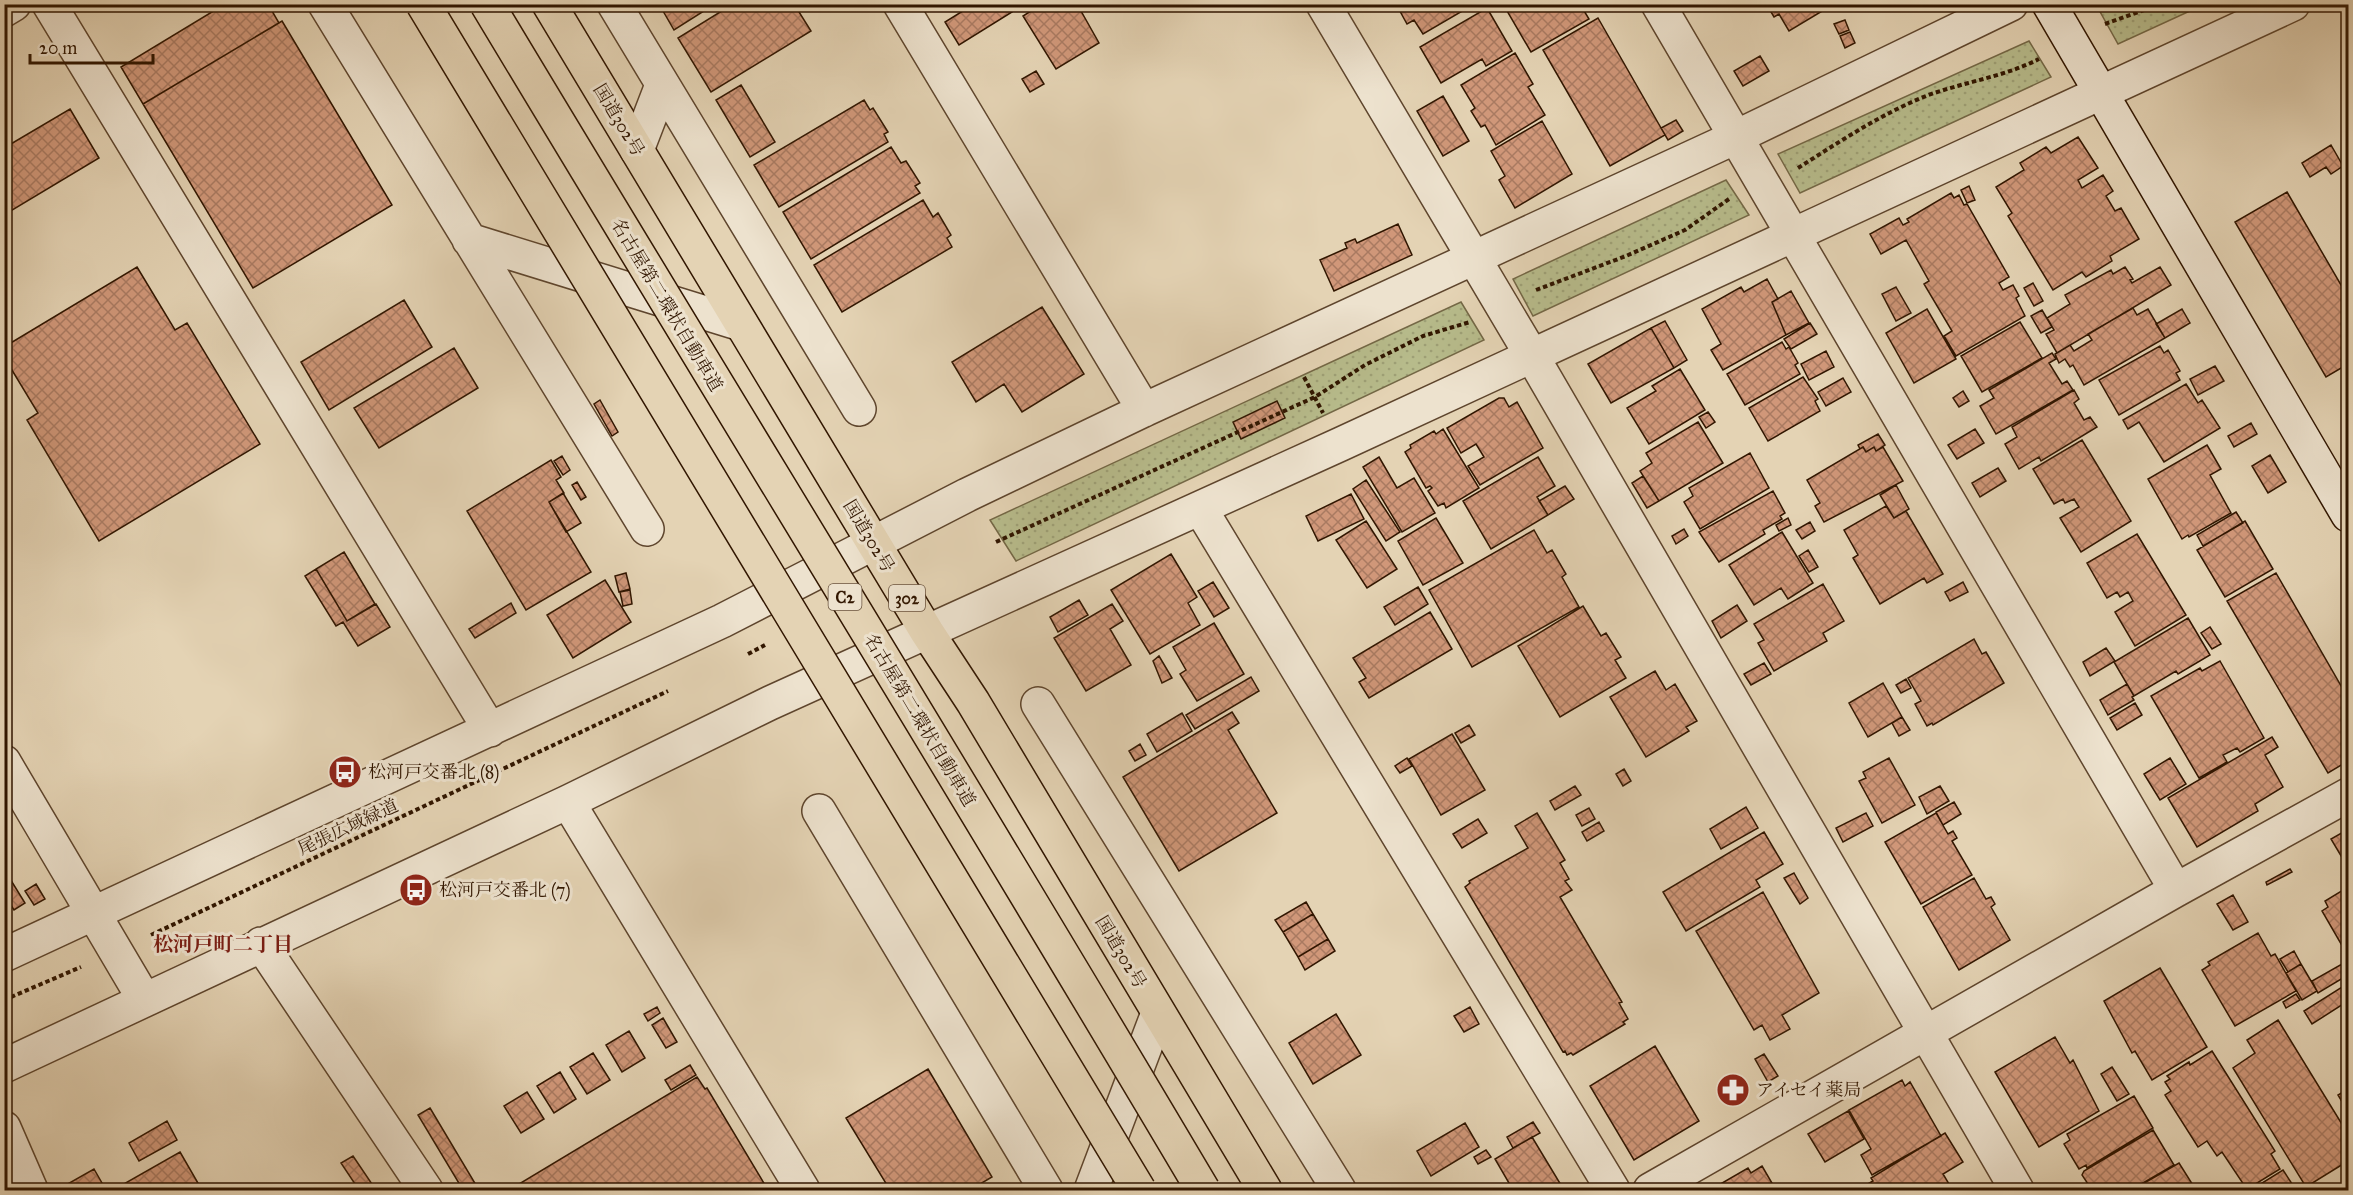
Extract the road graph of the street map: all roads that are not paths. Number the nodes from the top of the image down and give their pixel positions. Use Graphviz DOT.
graph roads {
  1 [pos="14,4"];
  2 [pos="49,4"];
  3 [pos="325,4"];
  4 [pos="423,4"];
  5 [pos="487,4"];
  6 [pos="549,4"];
  7 [pos="614,4"];
  8 [pos="900,4"];
  9 [pos="1323,4"];
  10 [pos="1658,4"];
  11 [pos="2011,4"];
  12 [pos="2049,4"];
  13 [pos="2293,4"];
  14 [pos="4,10"];
  15 [pos="662,85"];
  16 [pos="2102,93"];
  17 [pos="1736,137"];
  18 [pos="637,150"];
  19 [pos="1794,235"];
  20 [pos="469,240"];
  21 [pos="1474,258"];
  22 [pos="741,324"];
  23 [pos="1532,356"];
  24 [pos="859,409"];
  25 [pos="1144,410"];
  26 [pos="1200,508"];
  27 [pos="2349,515"];
  28 [pos="647,529"];
  29 [pos="873,542"];
  30 [pos="927,632"];
  31 [pos="1038,704"];
  32 [pos="490,730"];
  33 [pos="4,762"];
  34 [pos="2349,795"];
  35 [pos="568,802"];
  36 [pos="819,811"];
  37 [pos="2176,890"];
  38 [pos="94,914"];
  39 [pos="261,944"];
  40 [pos="4,955"];
  41 [pos="1017,991"];
  42 [pos="144,999"];
  43 [pos="1158,1013"];
  44 [pos="1924,1033"];
  45 [pos="4,1066"];
  46 [pos="4,1128"];
  47 [pos="31,1191"];
  48 [pos="426,1191"];
  49 [pos="803,1191"];
  50 [pos="1046,1191"];
  51 [pos="1091,1191"];
  52 [pos="1124,1191"];
  53 [pos="1139,1191"];
  54 [pos="1203,1191"];
  55 [pos="1265,1191"];
  56 [pos="1339,1191"];
  57 [pos="1613,1191"];
  58 [pos="1650,1191"];
  59 [pos="2017,1191"];
  1 -- 14 [label="street"];
  2 -- 32 [label="street"];
  3 -- 20 [label="street"];
  4 -- 41 [label="highway, bridge"];
  5 -- 54 [label="highway, 名古屋第二環状自動車道 / C2, bridge"];
  6 -- 18 [label="highway, 国道302号 / 302"];
  7 -- 15 [label="street"];
  8 -- 25 [label="street"];
  9 -- 21 [label="street"];
  10 -- 17 [label="street"];
  11 -- 17 [label="street"];
  12 -- 16 [label="street"];
  13 -- 16 [label="street"];
  15 -- 18 [label="street"];
  15 -- 24 [label="street"];
  16 -- 19 [label="street"];
  16 -- 27 [label="street"];
  17 -- 19 [label="street"];
  17 -- 21 [label="street"];
  18 -- 22 [label="highway, 国道302号 / 302"];
  19 -- 23 [label="street"];
  19 -- 37 [label="street"];
  20 -- 22 [label="street"];
  20 -- 28 [label="street"];
  21 -- 23 [label="street"];
  21 -- 25 [label="street"];
  22 -- 29 [label="highway, 国道302号 / 302"];
  23 -- 26 [label="street"];
  23 -- 44 [label="street"];
  25 -- 29 [label="street"];
  26 -- 30 [label="street"];
  26 -- 57 [label="street"];
  29 -- 30 [label="highway, 国道302号 / 302"];
  29 -- 32 [label="street"];
  30 -- 35 [label="street"];
  30 -- 43 [label="highway, 国道302号 / 302"];
  31 -- 56 [label="street"];
  32 -- 38 [label="street"];
  33 -- 38 [label="street"];
  34 -- 37 [label="street"];
  35 -- 39 [label="street"];
  35 -- 49 [label="street"];
  36 -- 50 [label="street"];
  37 -- 44 [label="street"];
  38 -- 40 [label="street"];
  38 -- 42 [label="street"];
  39 -- 42 [label="street"];
  39 -- 48 [label="street"];
  41 -- 52 [label="highway, bridge"];
  41 -- 53 [label="highway, bridge"];
  42 -- 45 [label="street"];
  43 -- 51 [label="street"];
  43 -- 55 [label="highway, 国道302号 / 302"];
  44 -- 58 [label="street"];
  44 -- 59 [label="street"];
  46 -- 47 [label="street"];
}
